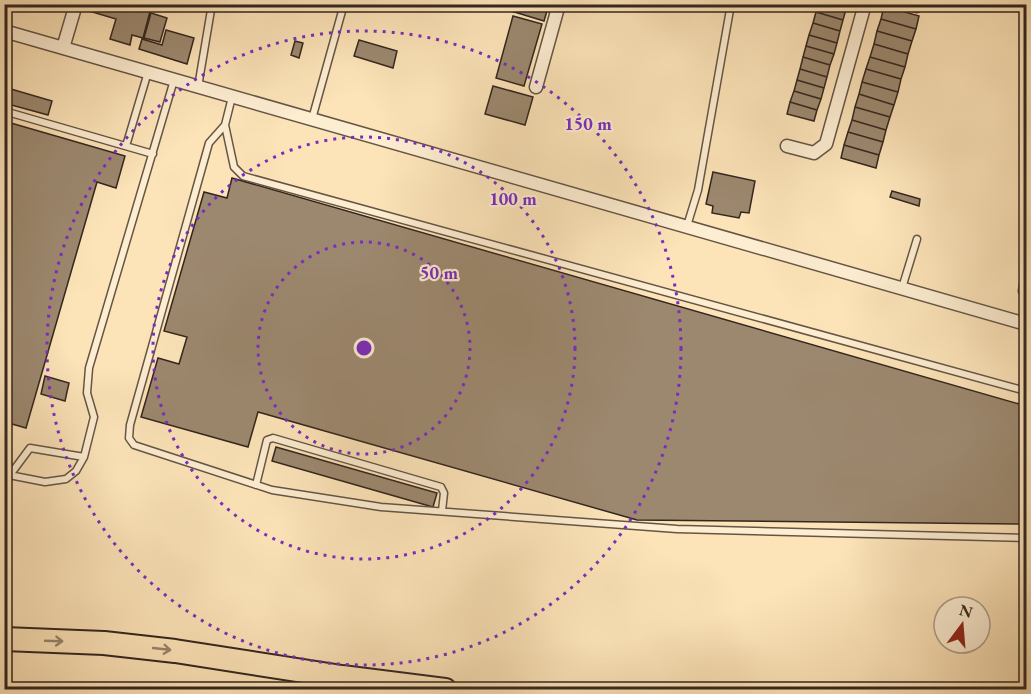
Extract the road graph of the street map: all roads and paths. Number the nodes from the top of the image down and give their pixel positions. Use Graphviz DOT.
graph roads {
  1 [pos="76,4"];
  2 [pos="212,4"];
  3 [pos="344,4"];
  4 [pos="559,4"];
  5 [pos="731,4"];
  6 [pos="865,4"];
  7 [pos="902,4"];
  8 [pos="917,9"];
  9 [pos="4,31"];
  10 [pos="63,48"];
  11 [pos="148,72"];
  12 [pos="175,80"];
  13 [pos="198,87"];
  14 [pos="536,87"];
  15 [pos="232,96"];
  16 [pos="4,111"];
  17 [pos="312,119"];
  18 [pos="225,125"];
  19 [pos="126,146"];
  20 [pos="787,146"];
  21 [pos="153,154"];
  22 [pos="687,227"];
  23 [pos="917,239"];
  24 [pos="901,288"];
  25 [pos="1026,324"];
  26 [pos="1026,391"];
  27 [pos="84,457"];
  28 [pos="7,475"];
  29 [pos="256,485"];
  30 [pos="442,511"];
  31 [pos="1026,538"];
  32 [pos="4,639"];
  33 [pos="445,690"];
  1 -- 10 [label="street"];
  2 -- 13 [label="lane"];
  3 -- 17 [label="lane"];
  4 -- 14 [label="street"];
  5 -- 22 [label="lane"];
  6 -- 20 [label="street"];
  7 -- 8 [label="lane"];
  9 -- 10 [label="street"];
  10 -- 11 [label="street"];
  11 -- 12 [label="street"];
  11 -- 19 [label="lane"];
  12 -- 13 [label="street"];
  12 -- 21 [label="lane"];
  13 -- 15 [label="street"];
  15 -- 17 [label="street"];
  15 -- 18 [label="lane"];
  16 -- 19 [label="lane"];
  17 -- 22 [label="street"];
  18 -- 26 [label="lane"];
  18 -- 29 [label="lane"];
  19 -- 21 [label="lane"];
  21 -- 27 [label="lane"];
  22 -- 24 [label="street"];
  23 -- 24 [label="lane"];
  24 -- 25 [label="street"];
  27 -- 28 [label="lane"];
  27 -- 28 [label="lane"];
  29 -- 30 [label="lane"];
  29 -- 30 [label="lane"];
  30 -- 31 [label="lane"];
  32 -- 33 [label="highway, one-way"];
}
